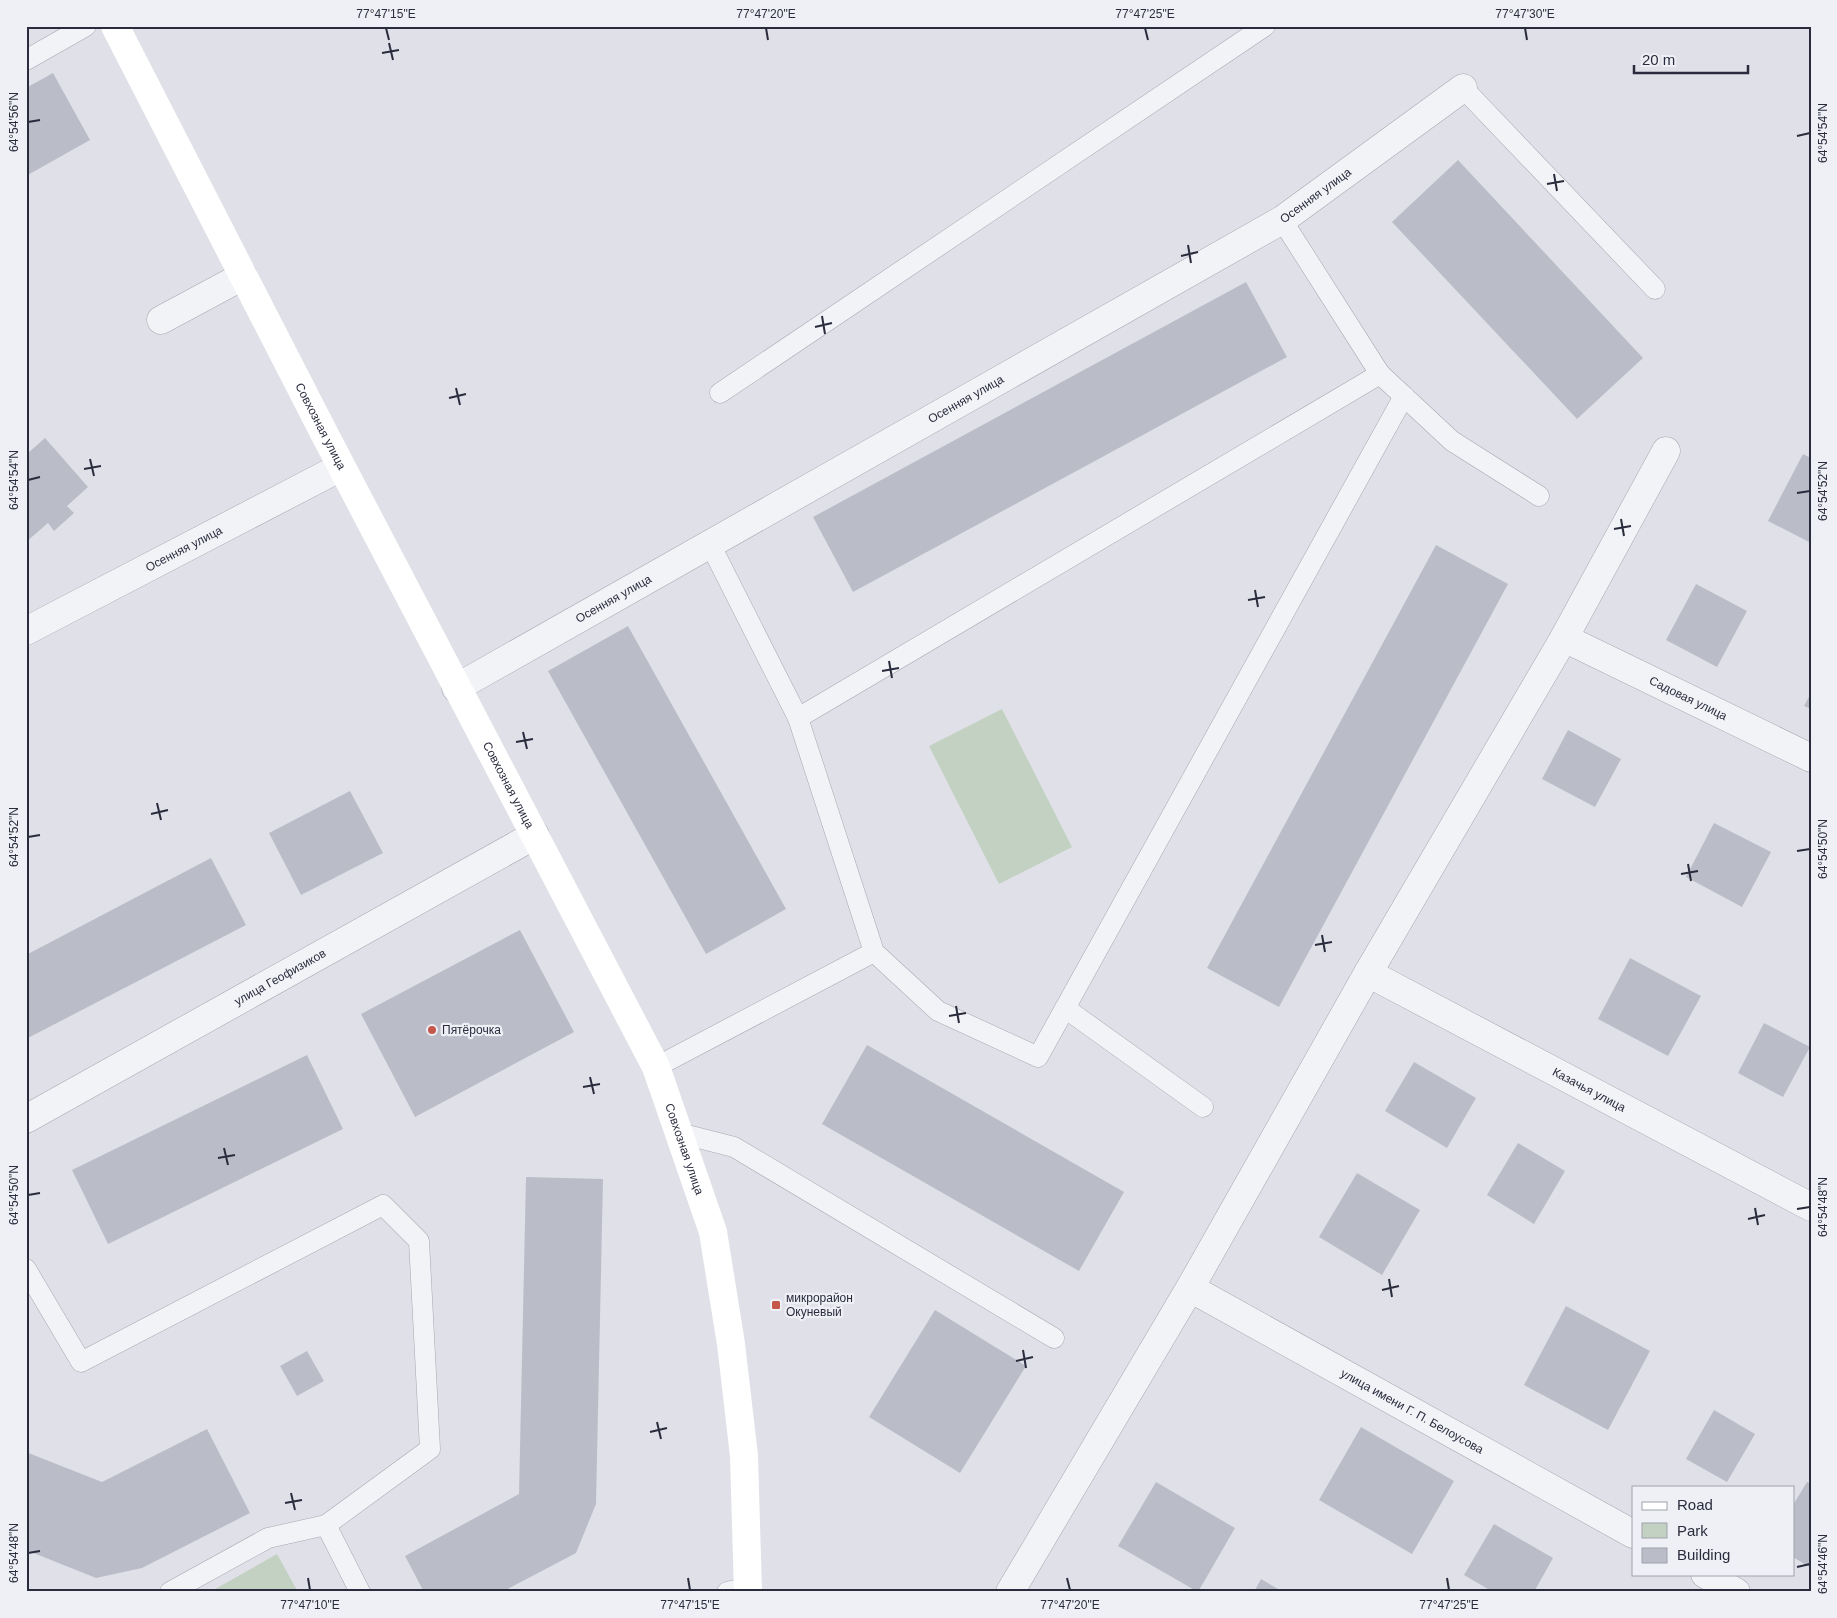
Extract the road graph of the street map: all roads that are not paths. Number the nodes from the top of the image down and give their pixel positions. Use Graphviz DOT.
graph roads {
  1 [pos="86,26"];
  2 [pos="115,26"];
  3 [pos="1265,26"];
  4 [pos="26,60"];
  5 [pos="1463,88"];
  6 [pos="1282,220"];
  7 [pos="243,276"];
  8 [pos="1655,289"];
  9 [pos="161,320"];
  10 [pos="1380,374"];
  11 [pos="720,394"];
  12 [pos="1404,396"];
  13 [pos="1666,451"];
  14 [pos="341,467"];
  15 [pos="1539,496"];
  16 [pos="710,544"];
  17 [pos="26,631"];
  18 [pos="1564,638"];
  19 [pos="456,688"];
  20 [pos="798,718"];
  21 [pos="1811,758"];
  22 [pos="535,835"];
  23 [pos="874,952"];
  24 [pos="1368,972"];
  25 [pos="1065,1008"];
  26 [pos="656,1067"];
  27 [pos="1203,1107"];
  28 [pos="26,1118"];
  29 [pos="679,1133"];
  30 [pos="1811,1207"];
  31 [pos="26,1269"];
  32 [pos="1190,1288"];
  33 [pos="1054,1338"];
  34 [pos="326,1525"];
  35 [pos="1632,1533"];
  36 [pos="1708,1576"];
  37 [pos="741,1590"];
  38 [pos="170,1592"];
  39 [pos="360,1592"];
  40 [pos="1010,1592"];
  41 [pos="1736,1592"];
  1 -- 4 [label="lane"];
  2 -- 7 [label="main road, Совхозная улица"];
  3 -- 11 [label="lane"];
  5 -- 6 [label="street, Осенняя улица"];
  5 -- 8 [label="lane"];
  6 -- 10 [label="lane"];
  6 -- 16 [label="street, Осенняя улица"];
  7 -- 9 [label="street"];
  7 -- 14 [label="main road, Совхозная улица"];
  10 -- 12 [label="lane"];
  10 -- 20 [label="lane"];
  12 -- 15 [label="lane"];
  12 -- 25 [label="lane"];
  13 -- 18 [label="street"];
  14 -- 17 [label="street, Осенняя улица"];
  14 -- 19 [label="main road, Совхозная улица"];
  16 -- 19 [label="street, Осенняя улица"];
  16 -- 20 [label="lane"];
  18 -- 21 [label="street, Садовая улица"];
  18 -- 24 [label="street"];
  19 -- 22 [label="main road, Совхозная улица"];
  20 -- 23 [label="lane"];
  22 -- 26 [label="main road, Совхозная улица"];
  22 -- 28 [label="street, улица Геофизиков"];
  23 -- 25 [label="lane"];
  23 -- 26 [label="lane"];
  24 -- 30 [label="street, Казачья улица"];
  24 -- 32 [label="street"];
  25 -- 27 [label="lane"];
  26 -- 29 [label="main road, Совхозная улица"];
  29 -- 33 [label="lane"];
  29 -- 37 [label="main road, Совхозная улица"];
  31 -- 34 [label="lane"];
  32 -- 35 [label="street, улица имени Г. П. Белоусова"];
  32 -- 40 [label="street"];
  34 -- 38 [label="lane"];
  34 -- 39 [label="lane"];
  36 -- 41 [label="street"];
}
